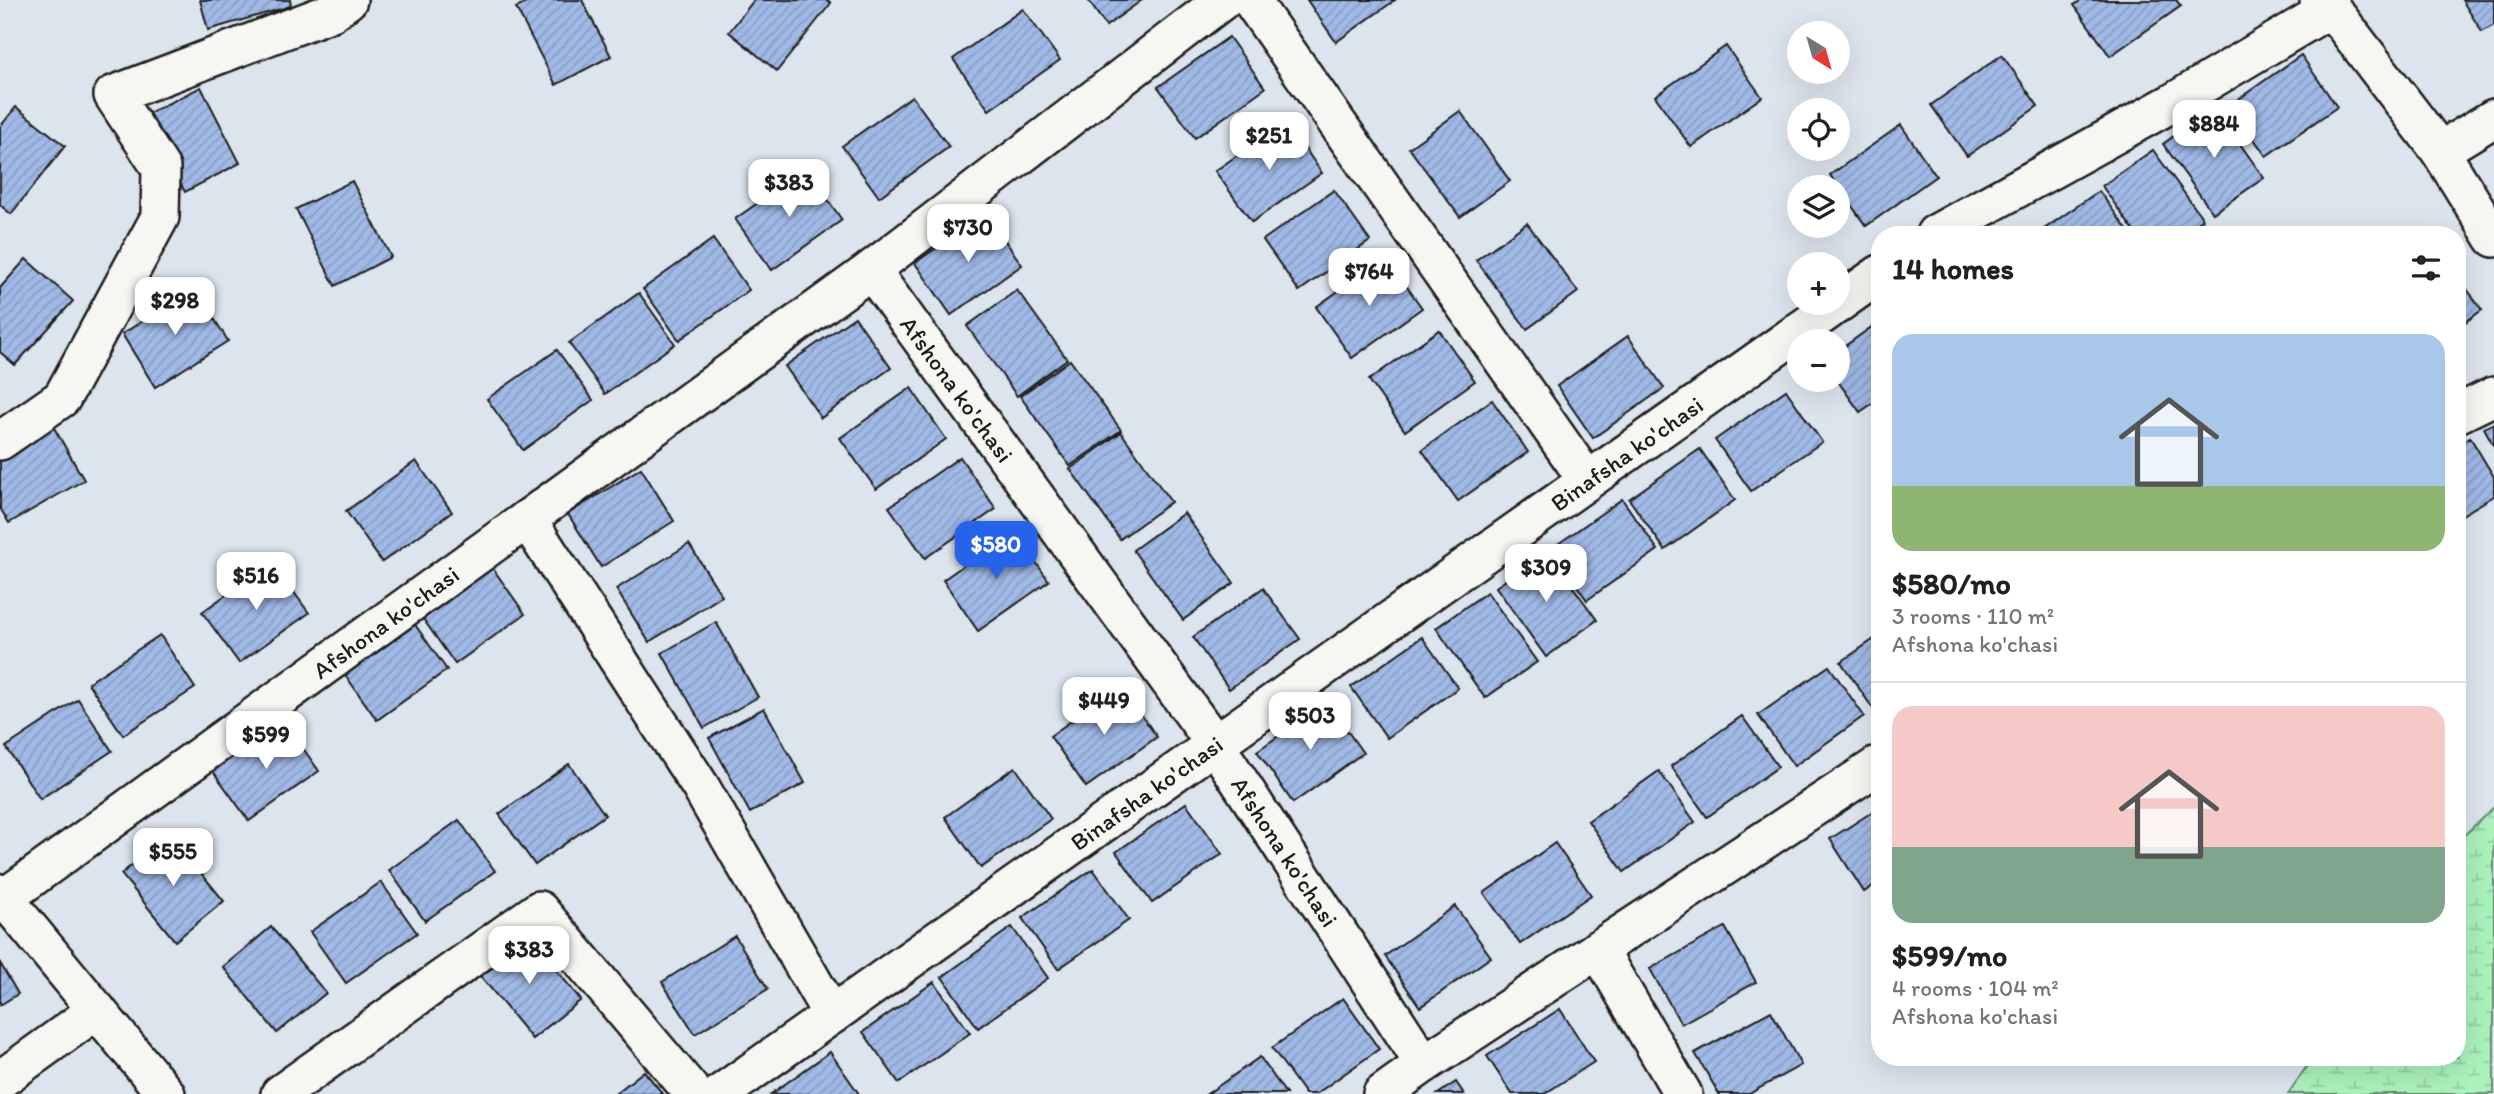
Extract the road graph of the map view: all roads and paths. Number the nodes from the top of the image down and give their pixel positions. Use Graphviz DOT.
graph roads {
  1 [pos="348,0"];
  2 [pos="1223,0"];
  3 [pos="1251,0"];
  4 [pos="2325,4"];
  5 [pos="2494,118"];
  6 [pos="2440,151"];
  7 [pos="1949,226"];
  8 [pos="2494,238"];
  9 [pos="871,270"];
  10 [pos="1871,280"];
  11 [pos="2494,396"];
  12 [pos="2466,410"];
  13 [pos="0,441"];
  14 [pos="1587,481"];
  15 [pos="527,519"];
  16 [pos="1215,744"];
  17 [pos="1871,770"];
  18 [pos="2,895"];
  19 [pos="1598,949"];
  20 [pos="97,1010"];
  21 [pos="832,1015"];
  22 [pos="1424,1064"];
  23 [pos="0,1080"];
  24 [pos="166,1094"];
  25 [pos="280,1094"];
  26 [pos="694,1094"];
  27 [pos="720,1094"];
  28 [pos="1382,1094"];
  29 [pos="1683,1094"];
  1 -- 13 [label="street"];
  2 -- 9 [label="street, Afshona ko'chasi"];
  3 -- 14 [label="street"];
  4 -- 6 [label="street"];
  4 -- 7 [label="street"];
  5 -- 6 [label="street"];
  6 -- 8 [label="street"];
  9 -- 15 [label="street, Afshona ko'chasi"];
  9 -- 16 [label="street, Afshona ko'chasi"];
  10 -- 14 [label="street, Binafsha ko'chasi"];
  11 -- 12 [label="street"];
  14 -- 16 [label="street, Binafsha ko'chasi"];
  15 -- 18 [label="street, Afshona ko'chasi"];
  15 -- 21 [label="street"];
  16 -- 21 [label="street, Binafsha ko'chasi"];
  16 -- 22 [label="street, Afshona ko'chasi"];
  17 -- 19 [label="street"];
  18 -- 20 [label="street"];
  19 -- 22 [label="street"];
  19 -- 29 [label="street"];
  20 -- 23 [label="street"];
  20 -- 24 [label="street"];
  21 -- 27 [label="street, Binafsha ko'chasi"];
  22 -- 28 [label="street"];
  25 -- 26 [label="street"];
}
